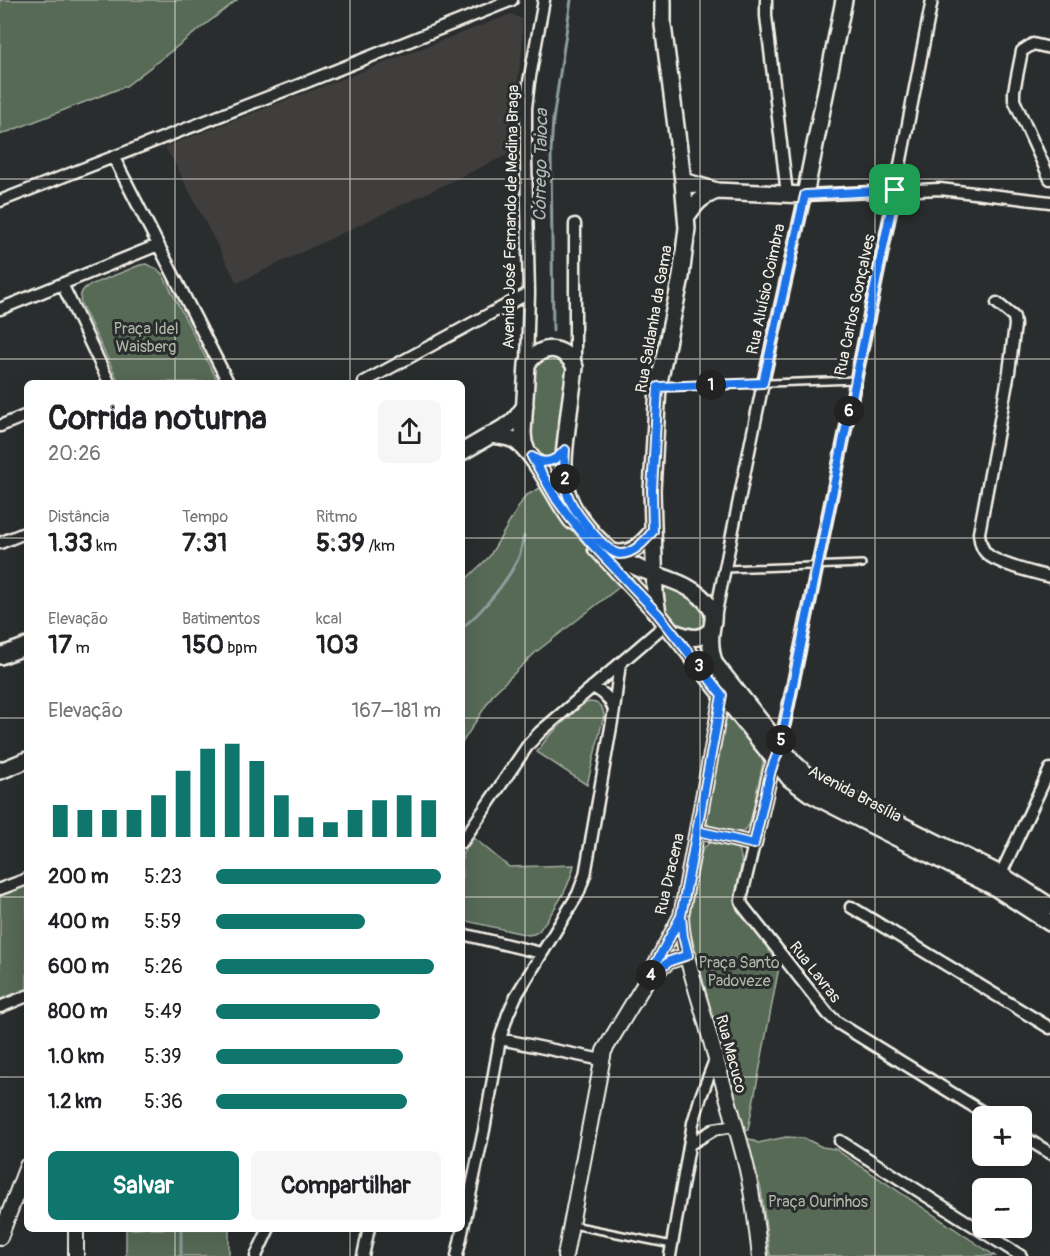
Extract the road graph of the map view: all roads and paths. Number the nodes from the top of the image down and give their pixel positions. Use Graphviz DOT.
graph roads {
  1 [pos="512,0"];
  2 [pos="544,0"];
  3 [pos="663,0"];
  4 [pos="766,0"];
  5 [pos="844,0"];
  6 [pos="932,0"];
  7 [pos="1050,48"];
  8 [pos="114,158"];
  9 [pos="1050,179"];
  10 [pos="683,181"];
  11 [pos="895,190"];
  12 [pos="717,191"];
  13 [pos="787,194"];
  14 [pos="805,195"];
  15 [pos="0,201"];
  16 [pos="1050,202"];
  17 [pos="687,216"];
  18 [pos="575,224"];
  19 [pos="158,245"];
  20 [pos="62,284"];
  21 [pos="529,293"];
  22 [pos="997,303"];
  23 [pos="0,309"];
  24 [pos="527,364"];
  25 [pos="575,367"];
  26 [pos="108,380"];
  27 [pos="227,380"];
  28 [pos="368,380"];
  29 [pos="856,380"];
  30 [pos="763,383"];
  31 [pos="658,387"];
  32 [pos="525,406"];
  33 [pos="24,416"];
  34 [pos="0,426"];
  35 [pos="490,435"];
  36 [pos="565,450"];
  37 [pos="465,451"];
  38 [pos="530,454"];
  39 [pos="653,531"];
  40 [pos="24,533"];
  41 [pos="0,543"];
  42 [pos="613,552"];
  43 [pos="862,564"];
  44 [pos="818,565"];
  45 [pos="725,569"];
  46 [pos="655,574"];
  47 [pos="1050,578"];
  48 [pos="665,623"];
  49 [pos="713,625"];
  50 [pos="24,647"];
  51 [pos="0,656"];
  52 [pos="620,663"];
  53 [pos="592,687"];
  54 [pos="722,695"];
  55 [pos="614,710"];
  56 [pos="785,722"];
  57 [pos="767,730"];
  58 [pos="777,754"];
  59 [pos="24,761"];
  60 [pos="1050,769"];
  61 [pos="0,771"];
  62 [pos="1045,791"];
  63 [pos="697,831"];
  64 [pos="465,838"];
  65 [pos="754,844"];
  66 [pos="24,880"];
  67 [pos="997,881"];
  68 [pos="0,889"];
  69 [pos="1050,906"];
  70 [pos="851,907"];
  71 [pos="681,916"];
  72 [pos="1050,923"];
  73 [pos="465,935"];
  74 [pos="542,953"];
  75 [pos="688,955"];
  76 [pos="648,978"];
  77 [pos="24,997"];
  78 [pos="0,1007"];
  79 [pos="1050,1028"];
  80 [pos="500,1039"];
  81 [pos="602,1060"];
  82 [pos="715,1060"];
  83 [pos="973,1106"];
  84 [pos="734,1126"];
  85 [pos="840,1141"];
  86 [pos="1032,1142"];
  87 [pos="690,1144"];
  88 [pos="1050,1153"];
  89 [pos="24,1174"];
  90 [pos="465,1219"];
  91 [pos="572,1224"];
  92 [pos="76,1232"];
  93 [pos="267,1232"];
  94 [pos="368,1232"];
  95 [pos="462,1232"];
  96 [pos="0,1237"];
  97 [pos="671,1250"];
  98 [pos="76,1256"];
  99 [pos="256,1256"];
  100 [pos="363,1256"];
  101 [pos="457,1256"];
  102 [pos="565,1256"];
  103 [pos="760,1256"];
  104 [pos="1021,1256"];
  1 -- 8 [label="street"];
  2 -- 21 [label="street, Avenida José Fernando de Medina Braga"];
  3 -- 10 [label="main road, Rua Saldanha da Gama"];
  4 -- 13 [label="street"];
  5 -- 14 [label="main road, Rua Aluísio Coimbra"];
  6 -- 11 [label="street, Rua Carlos Gonçalves"];
  7 -- 9 [label="street"];
  8 -- 15 [label="street"];
  8 -- 19 [label="street"];
  10 -- 12 [label="main road"];
  10 -- 17 [label="main road, Rua Saldanha da Gama"];
  11 -- 14 [label="street"];
  11 -- 16 [label="street"];
  11 -- 29 [label="street, Rua Carlos Gonçalves"];
  12 -- 13 [label="main road"];
  12 -- 17 [label="main road"];
  13 -- 14 [label="main road"];
  14 -- 30 [label="street, Rua Aluísio Coimbra"];
  17 -- 31 [label="main road, Rua Saldanha da Gama"];
  18 -- 25 [label="street"];
  19 -- 20 [label="street"];
  19 -- 27 [label="street"];
  20 -- 23 [label="street"];
  20 -- 26 [label="street"];
  21 -- 24 [label="street, Avenida José Fernando de Medina Braga"];
  21 -- 28 [label="street"];
  22 -- 47 [label="street"];
  24 -- 25 [label="main road, Avenida José Fernando de Medina Braga"];
  24 -- 32 [label="main road, Avenida José Fernando de Medina Braga"];
  25 -- 36 [label="main road"];
  29 -- 30 [label="lane"];
  29 -- 44 [label="street, Rua Carlos Gonçalves"];
  30 -- 31 [label="lane"];
  30 -- 45 [label="street, Rua Aluísio Coimbra"];
  31 -- 39 [label="main road, Rua Saldanha da Gama"];
  32 -- 35 [label="main road"];
  32 -- 38 [label="main road, Avenida José Fernando de Medina Braga"];
  33 -- 34 [label="street"];
  35 -- 37 [label="main road"];
  35 -- 38 [label="main road"];
  36 -- 38 [label="main road"];
  36 -- 42 [label="main road, Avenida Brasília"];
  38 -- 48 [label="main road, Avenida Brasília"];
  39 -- 42 [label="main road"];
  39 -- 46 [label="main road, Rua Saldanha da Gama"];
  40 -- 41 [label="street"];
  42 -- 46 [label="main road, Avenida Brasília"];
  43 -- 44 [label="lane"];
  44 -- 45 [label="lane"];
  44 -- 56 [label="street, Rua Carlos Gonçalves"];
  45 -- 49 [label="street, Rua Aluísio Coimbra"];
  46 -- 48 [label="main road, Rua Saldanha da Gama"];
  46 -- 49 [label="main road, Avenida Brasília"];
  48 -- 49 [label="main road"];
  48 -- 52 [label="street"];
  48 -- 54 [label="main road, Avenida Brasília"];
  49 -- 57 [label="main road, Avenida Brasília"];
  50 -- 51 [label="main road"];
  52 -- 53 [label="street"];
  52 -- 55 [label="street"];
  53 -- 55 [label="street"];
  53 -- 64 [label="street"];
  54 -- 58 [label="main road, Avenida Brasília"];
  54 -- 63 [label="street, Rua Dracena"];
  55 -- 74 [label="street"];
  56 -- 57 [label="street"];
  56 -- 58 [label="street, Rua Carlos Gonçalves"];
  57 -- 58 [label="main road, Avenida Brasília"];
  58 -- 65 [label="street, Rua Lavras"];
  58 -- 67 [label="main road, Avenida Brasília"];
  59 -- 61 [label="main road"];
  60 -- 62 [label="street"];
  62 -- 67 [label="street"];
  63 -- 65 [label="street"];
  63 -- 71 [label="street, Rua Dracena"];
  65 -- 83 [label="street, Rua Lavras"];
  66 -- 68 [label="street"];
  67 -- 69 [label="main road, Avenida Brasília"];
  67 -- 72 [label="main road, Avenida Brasília"];
  70 -- 79 [label="street"];
  71 -- 75 [label="street, Rua Macuco"];
  71 -- 76 [label="street, Rua Dracena"];
  73 -- 74 [label="street"];
  74 -- 80 [label="street"];
  75 -- 76 [label="street"];
  75 -- 82 [label="street, Rua Macuco"];
  76 -- 81 [label="street, Rua Dracena"];
  77 -- 78 [label="street"];
  80 -- 81 [label="street"];
  80 -- 90 [label="street"];
  81 -- 91 [label="street, Rua Dracena"];
  82 -- 84 [label="street, Rua Macuco"];
  82 -- 87 [label="street"];
  84 -- 87 [label="street"];
  84 -- 103 [label="street, Rua Macuco"];
  85 -- 104 [label="street"];
  86 -- 88 [label="street"];
  87 -- 97 [label="street"];
  89 -- 96 [label="street"];
  91 -- 97 [label="lane"];
  91 -- 102 [label="street, Rua Dracena"];
  92 -- 98 [label="street"];
  93 -- 99 [label="street"];
  94 -- 100 [label="street"];
  95 -- 101 [label="street"];
}
